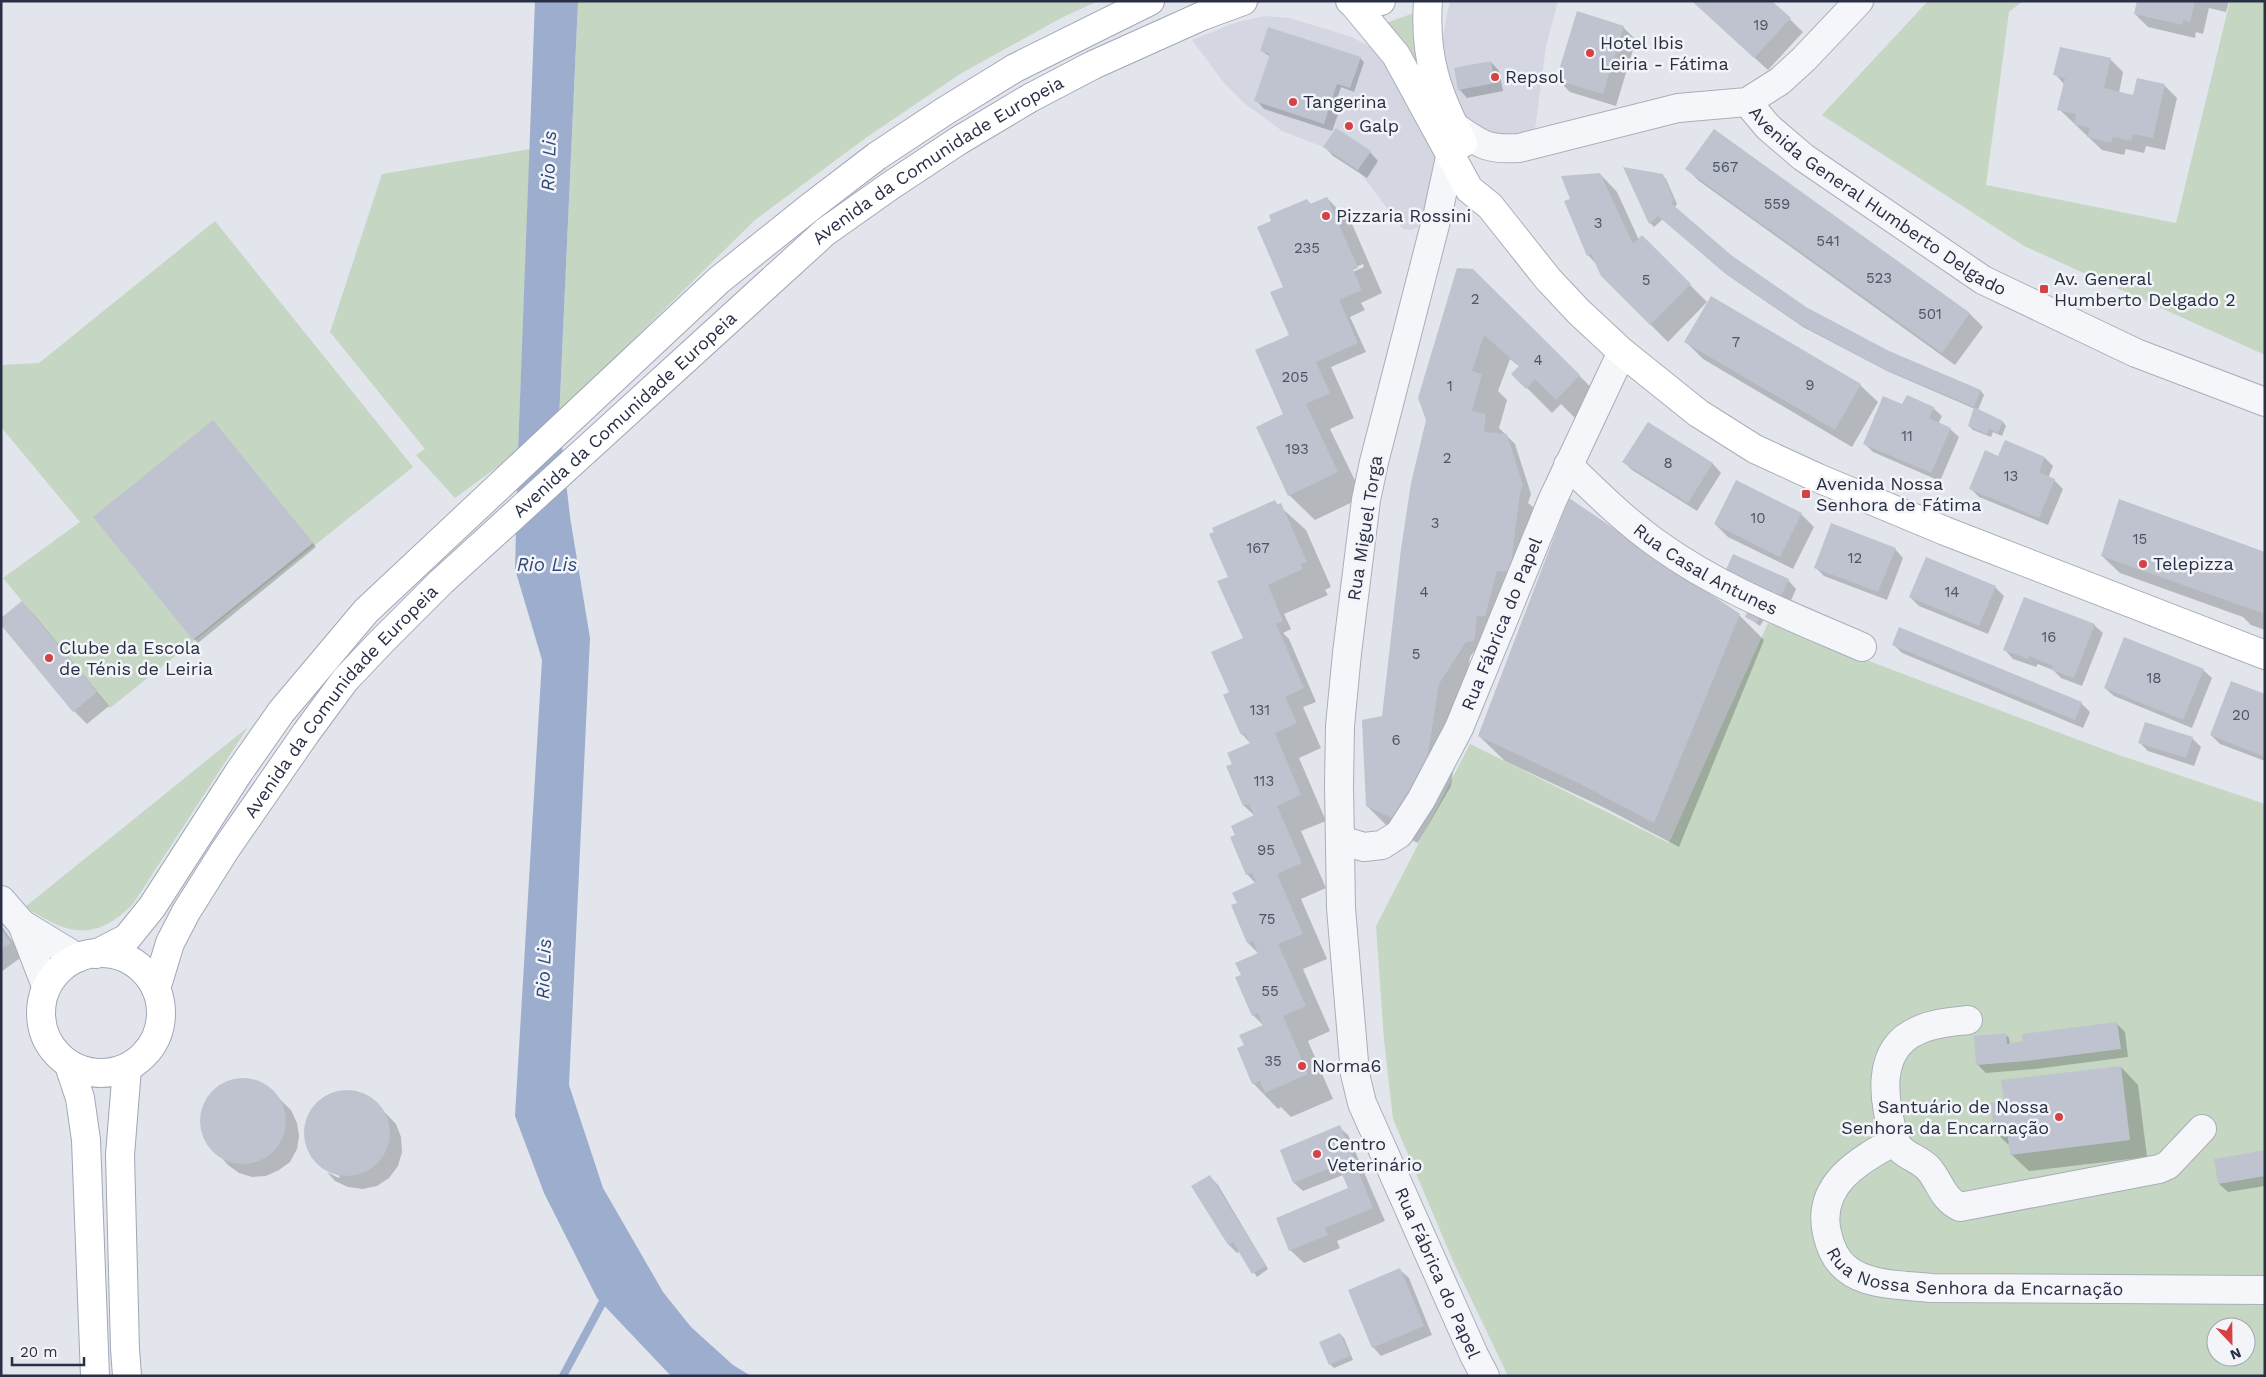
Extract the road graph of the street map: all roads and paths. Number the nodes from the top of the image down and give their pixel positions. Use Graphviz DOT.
graph roads {
  1 [pos="1150,1"];
  2 [pos="1243,1"];
  3 [pos="1381,1"];
  4 [pos="1428,1"];
  5 [pos="1859,1"];
  6 [pos="1351,2"];
  7 [pos="1748,102"];
  8 [pos="1454,126"];
  9 [pos="1450,157"];
  10 [pos="1490,206"];
  11 [pos="1622,352"];
  12 [pos="2265,402"];
  13 [pos="1568,465"];
  14 [pos="1862,647"];
  15 [pos="2265,655"];
  16 [pos="1340,840"];
  17 [pos="1,900"];
  18 [pos="1341,908"];
  19 [pos="22,924"];
  20 [pos="87,956"];
  21 [pos="46,986"];
  22 [pos="156,990"];
  23 [pos="1968,1020"];
  24 [pos="69,1065"];
  25 [pos="127,1068"];
  26 [pos="2202,1129"];
  27 [pos="1896,1141"];
  28 [pos="2265,1290"];
  29 [pos="95,1376"];
  30 [pos="127,1376"];
  31 [pos="1486,1376"];
  1 -- 20 [label="main road, Avenida da Comunidade Europeia"];
  2 -- 22 [label="main road, Avenida da Comunidade Europeia"];
  3 -- 6 [label="main road"];
  4 -- 8 [label="main road"];
  5 -- 7 [label="street"];
  6 -- 9 [label="main road"];
  7 -- 8 [label="street, Avenida General Humberto Delgado"];
  7 -- 12 [label="street, Avenida General Humberto Delgado"];
  8 -- 10 [label="main road"];
  9 -- 10 [label="main road"];
  9 -- 16 [label="street, Rua Miguel Torga"];
  10 -- 11 [label="main road"];
  11 -- 13 [label="street, Rua Fábrica do Papel"];
  11 -- 15 [label="main road"];
  13 -- 14 [label="street, Rua Casal Antunes"];
  13 -- 16 [label="street, Rua Fábrica do Papel"];
  16 -- 18 [label="street, Rua Miguel Torga"];
  17 -- 19 [label="street"];
  18 -- 31 [label="street, Rua Fábrica do Papel"];
  19 -- 20 [label="street"];
  19 -- 21 [label="street"];
  20 -- 21 [label="main road, Avenida da Comunidade Europeia"];
  20 -- 22 [label="main road, Avenida da Comunidade Europeia"];
  21 -- 24 [label="main road"];
  22 -- 25 [label="main road, Avenida da Comunidade Europeia"];
  23 -- 27 [label="street"];
  24 -- 25 [label="main road, Avenida da Comunidade Europeia"];
  24 -- 29 [label="main road"];
  25 -- 30 [label="main road"];
  26 -- 27 [label="street"];
  27 -- 28 [label="street, Rua Nossa Senhora da Encarnação"];
}
